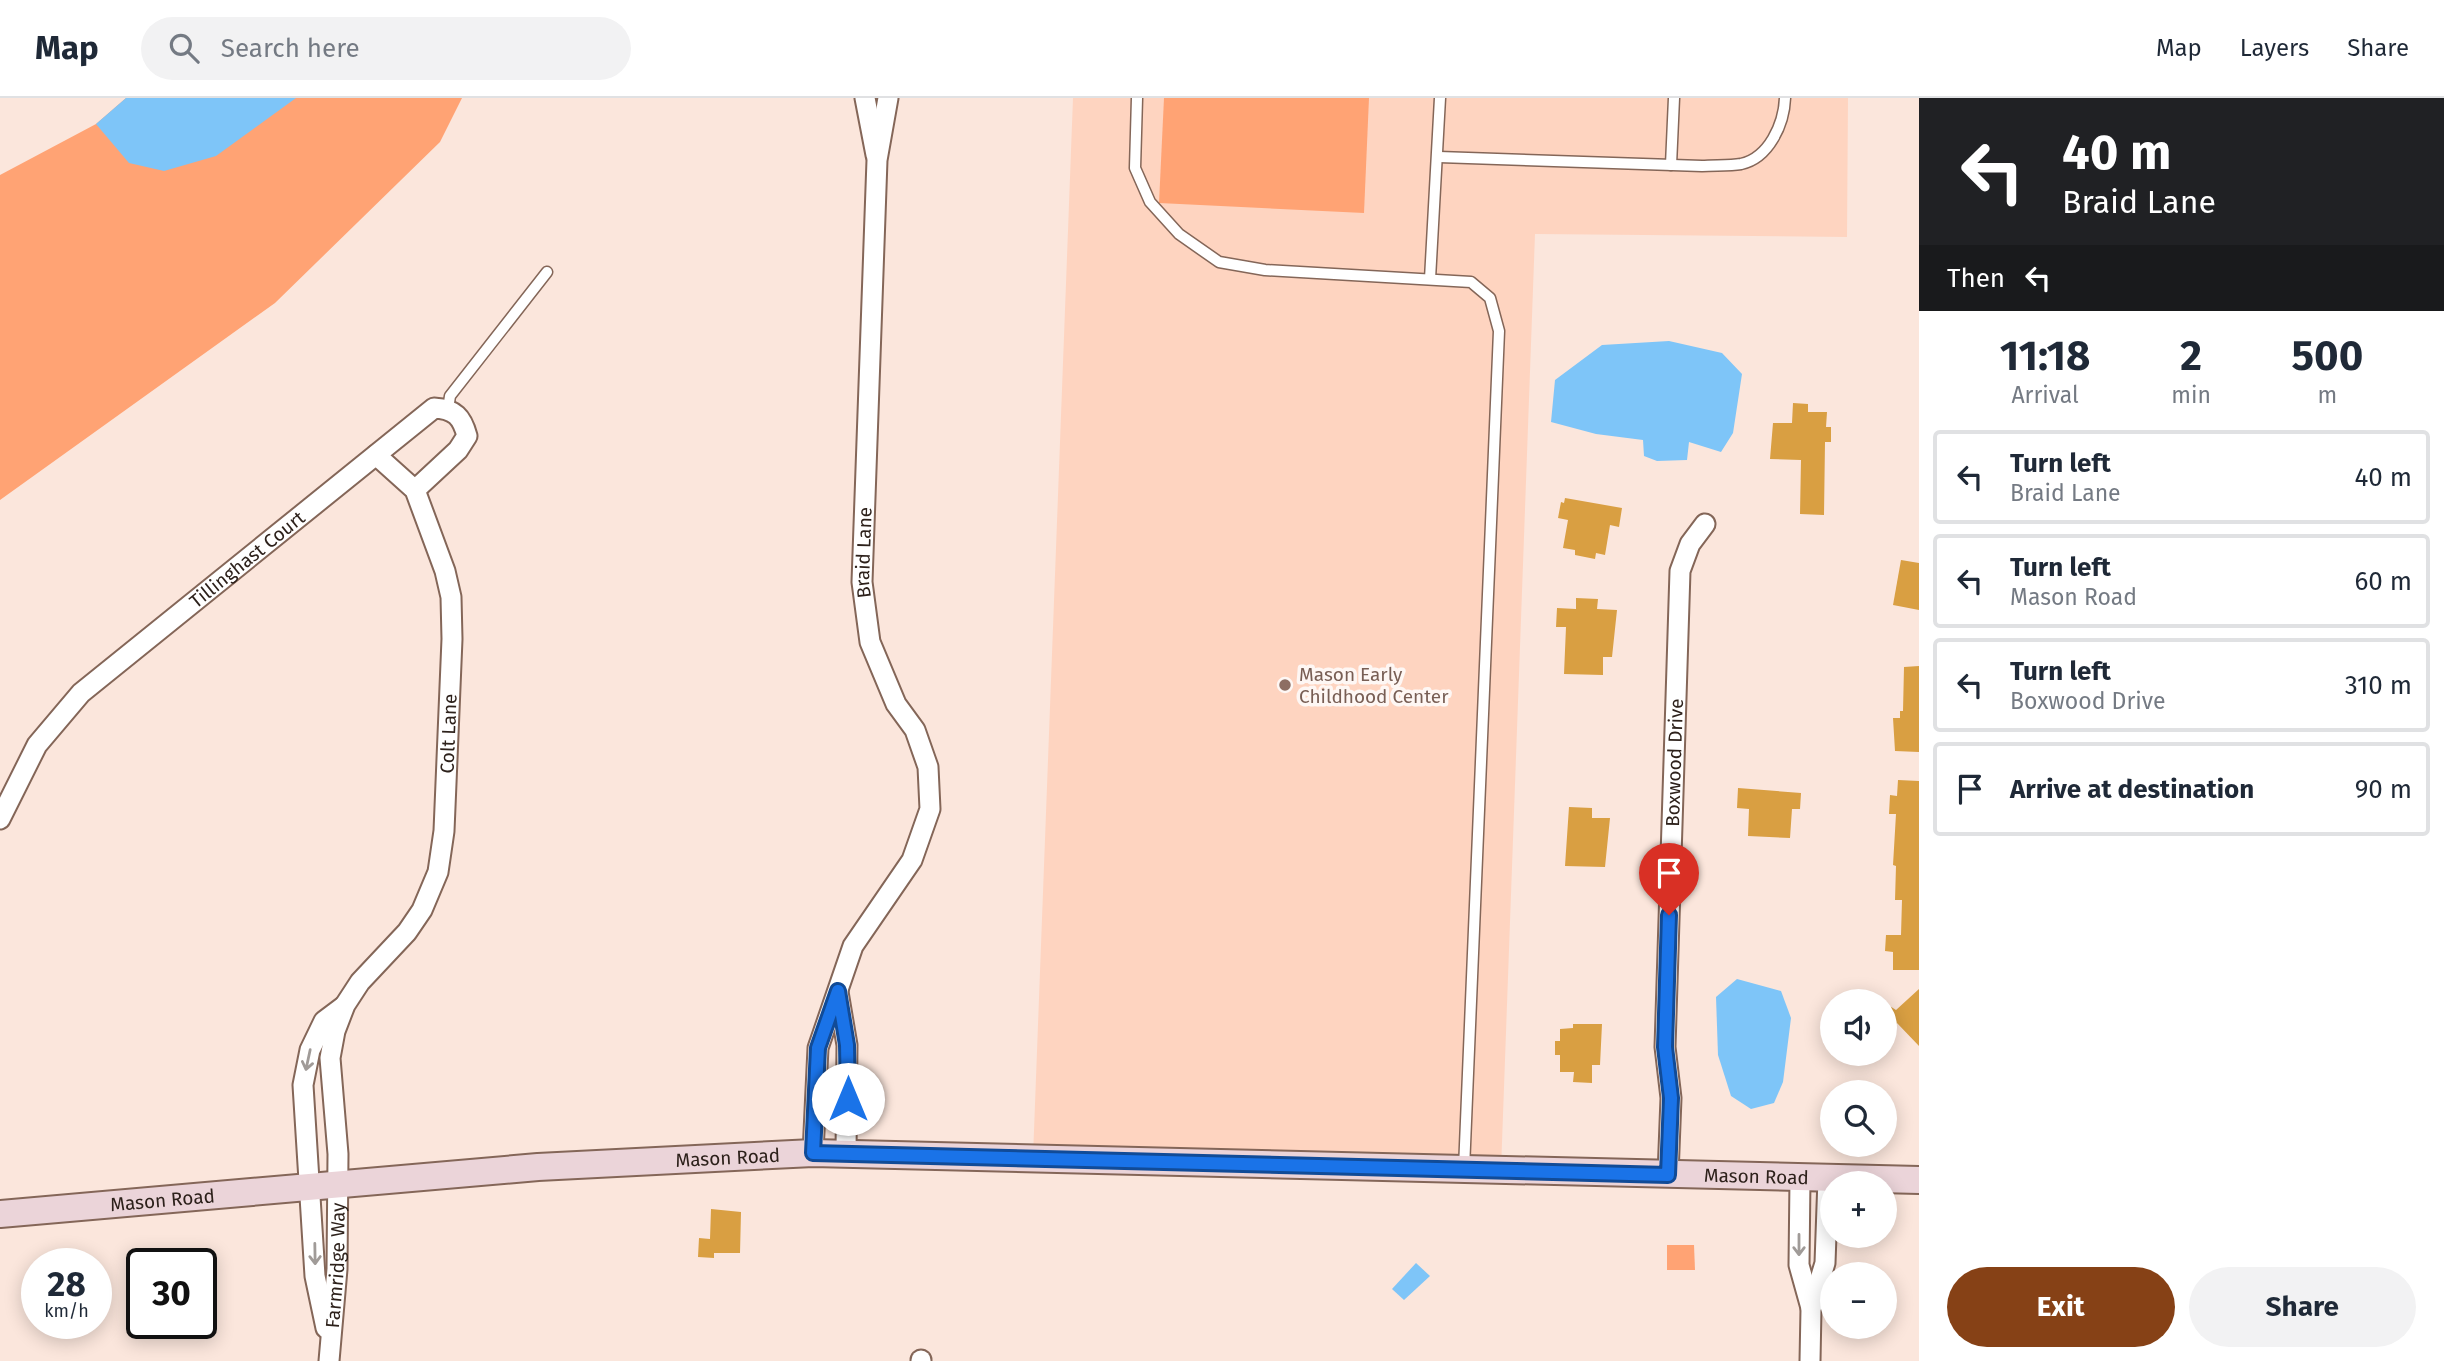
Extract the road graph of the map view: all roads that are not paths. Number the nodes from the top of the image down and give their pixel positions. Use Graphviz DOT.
graph roads {
  1 [pos="865,98"];
  2 [pos="888,98"];
  3 [pos="1137,98"];
  4 [pos="1440,98"];
  5 [pos="1674,98"];
  6 [pos="1785,98"];
  7 [pos="1439,157"];
  8 [pos="877,160"];
  9 [pos="1671,165"];
  10 [pos="547,272"];
  11 [pos="1430,279"];
  12 [pos="448,409"];
  13 [pos="376,455"];
  14 [pos="415,490"];
  15 [pos="1705,524"];
  16 [pos="0,819"];
  17 [pos="838,991"];
  18 [pos="345,1005"];
  19 [pos="813,1153"];
  20 [pos="846,1154"];
  21 [pos="1464,1169"];
  22 [pos="1668,1175"];
  23 [pos="1800,1179"];
  24 [pos="1820,1179"];
  25 [pos="1897,1180"];
  26 [pos="1919,1180"];
  27 [pos="337,1184"];
  28 [pos="309,1186"];
  29 [pos="0,1214"];
  30 [pos="1826,1248"];
  31 [pos="1811,1309"];
  32 [pos="329,1353"];
  33 [pos="1810,1361"];
  1 -- 8 [label="street, Braid Lane"];
  2 -- 8 [label="street, Braid Lane"];
  3 -- 11 [label="lane"];
  4 -- 7 [label="lane"];
  5 -- 9 [label="lane"];
  6 -- 9 [label="lane"];
  7 -- 9 [label="lane"];
  7 -- 11 [label="lane"];
  8 -- 17 [label="street, Braid Lane"];
  10 -- 12 [label="lane"];
  11 -- 21 [label="lane"];
  12 -- 13 [label="street, Tillinghast Court"];
  12 -- 14 [label="street"];
  13 -- 14 [label="street, Colt Lane"];
  13 -- 16 [label="street, Tillinghast Court"];
  14 -- 18 [label="street, Colt Lane"];
  15 -- 22 [label="street, Boxwood Drive"];
  17 -- 19 [label="street, Braid Lane"];
  17 -- 20 [label="street, Braid Lane"];
  18 -- 27 [label="street, Colt Lane"];
  18 -- 28 [label="street, Colt Lane, one-way"];
  19 -- 20 [label="main road, Mason Road"];
  19 -- 27 [label="main road, Mason Road"];
  20 -- 21 [label="main road, Mason Road"];
  21 -- 22 [label="main road, Mason Road"];
  22 -- 23 [label="main road, Mason Road"];
  23 -- 24 [label="main road, Mason Road"];
  23 -- 31 [label="street, one-way"];
  25 -- 26 [label="main road, Mason Road"];
  27 -- 28 [label="main road, Mason Road"];
  27 -- 32 [label="street, Farmridge Way"];
  28 -- 29 [label="main road, Mason Road"];
  28 -- 32 [label="street, Farmridge Way, one-way"];
  30 -- 31 [label="street"];
  31 -- 33 [label="street"];
}
